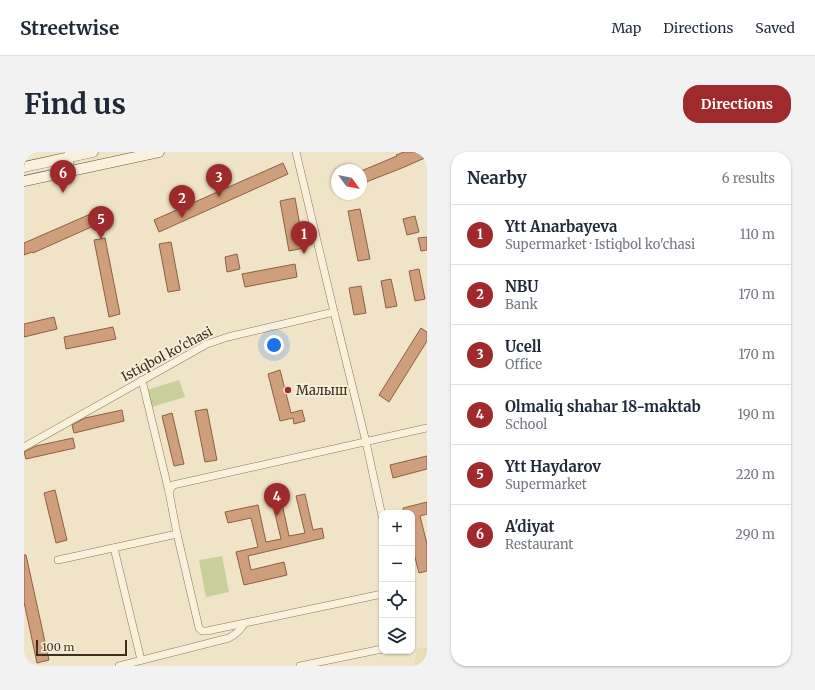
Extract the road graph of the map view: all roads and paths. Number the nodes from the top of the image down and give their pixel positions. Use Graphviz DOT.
graph roads {
  1 [pos="93,152"];
  2 [pos="159,152"];
  3 [pos="296,152"];
  4 [pos="68,155"];
  5 [pos="24,167"];
  6 [pos="71,171"];
  7 [pos="24,181"];
  8 [pos="334,312"];
  9 [pos="142,380"];
  10 [pos="427,428"];
  11 [pos="366,442"];
  12 [pos="24,447"];
  13 [pos="169,492"];
  14 [pos="381,510"];
  15 [pos="177,534"];
  16 [pos="114,548"];
  17 [pos="58,560"];
  18 [pos="379,595"];
  19 [pos="244,624"];
  20 [pos="379,650"];
  21 [pos="141,660"];
  22 [pos="119,666"];
  23 [pos="300,666"];
  1 -- 4 [label="main road"];
  2 -- 6 [label="main road"];
  3 -- 8 [label="street"];
  4 -- 5 [label="main road"];
  4 -- 6 [label="street"];
  6 -- 7 [label="main road"];
  8 -- 9 [label="street, Istiqbol ko'chasi"];
  8 -- 11 [label="street"];
  9 -- 12 [label="street, Istiqbol ko'chasi"];
  9 -- 13 [label="street"];
  10 -- 11 [label="street"];
  11 -- 13 [label="street"];
  11 -- 14 [label="street"];
  13 -- 15 [label="street"];
  15 -- 16 [label="street"];
  15 -- 19 [label="street"];
  16 -- 17 [label="street"];
  16 -- 21 [label="street"];
  18 -- 19 [label="street"];
  19 -- 21 [label="street"];
  20 -- 23 [label="street"];
  21 -- 22 [label="street"];
}
